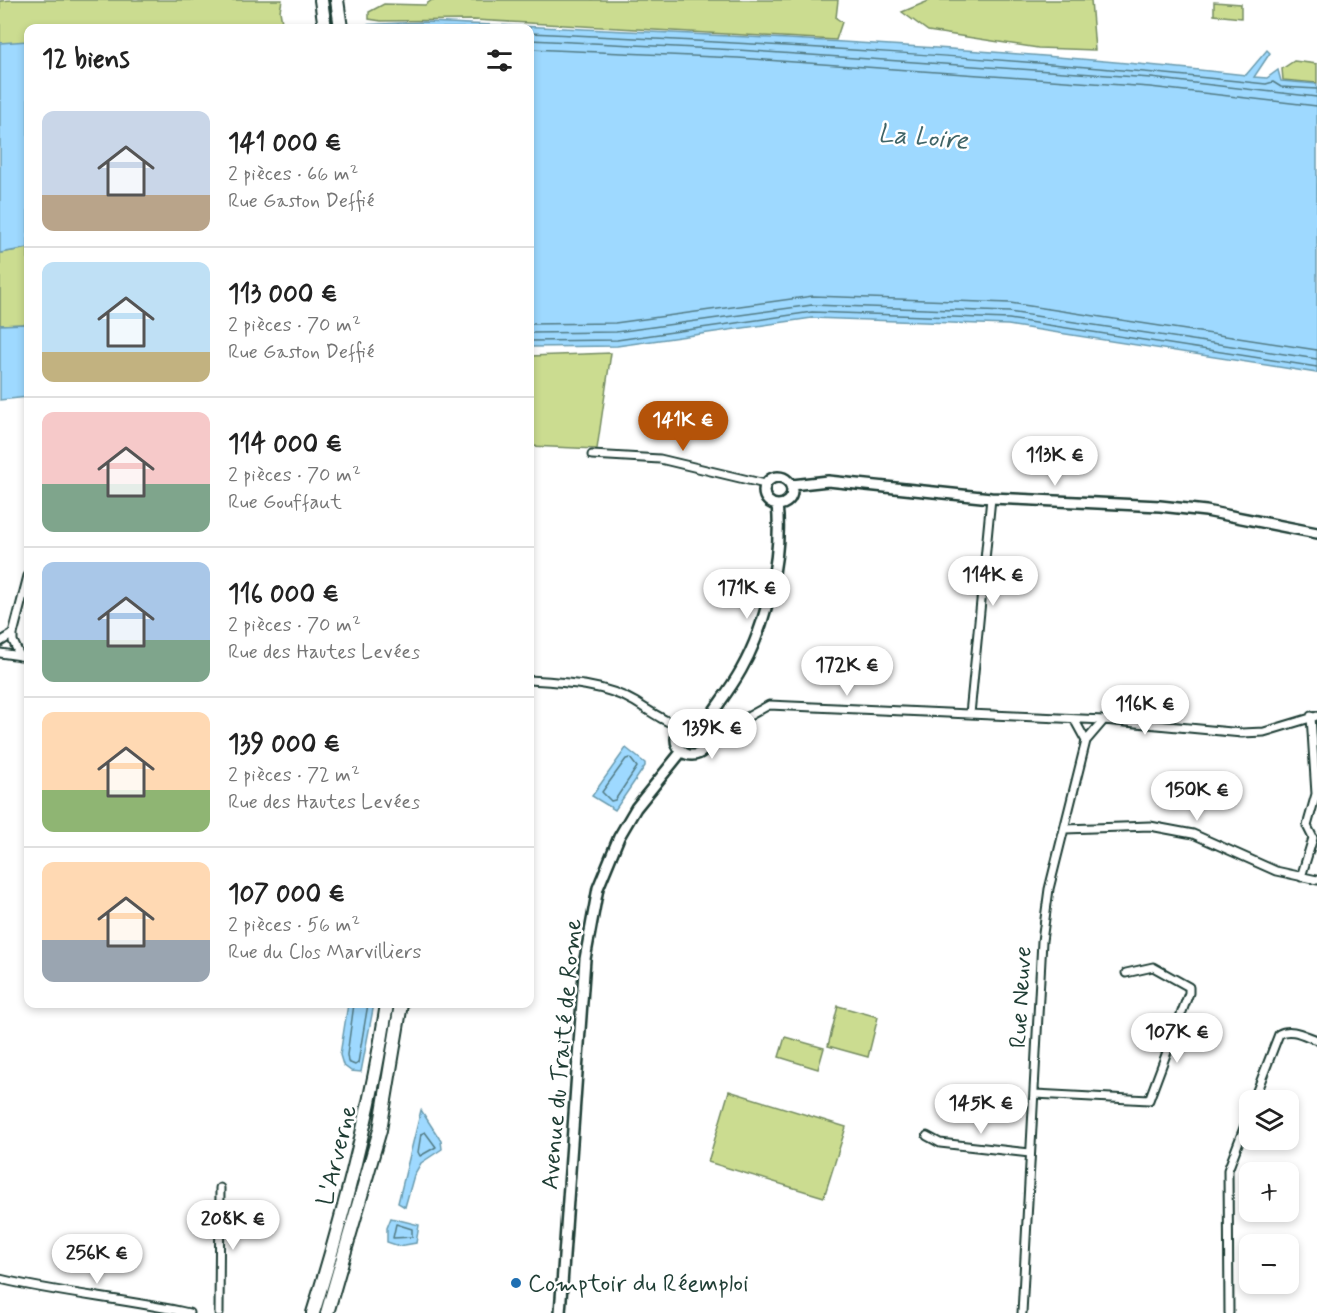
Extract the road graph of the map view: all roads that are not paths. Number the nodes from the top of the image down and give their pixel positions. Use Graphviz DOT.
graph roads {
  1 [pos="321,0"];
  2 [pos="337,0"];
  3 [pos="324,24"];
  4 [pos="340,24"];
  5 [pos="592,455"];
  6 [pos="765,484"];
  7 [pos="792,485"];
  8 [pos="991,498"];
  9 [pos="777,505"];
  10 [pos="1317,533"];
  11 [pos="24,591"];
  12 [pos="13,634"];
  13 [pos="0,642"];
  14 [pos="0,653"];
  15 [pos="20,656"];
  16 [pos="24,656"];
  17 [pos="534,680"];
  18 [pos="970,714"];
  19 [pos="1314,716"];
  20 [pos="1074,719"];
  21 [pos="1104,720"];
  22 [pos="703,727"];
  23 [pos="681,728"];
  24 [pos="1086,741"];
  25 [pos="707,742"];
  26 [pos="682,752"];
  27 [pos="1065,829"];
  28 [pos="1301,877"];
  29 [pos="1317,880"];
  30 [pos="1126,973"];
  31 [pos="386,1008"];
  32 [pos="400,1008"];
  33 [pos="1317,1040"];
  34 [pos="1257,1090"];
  35 [pos="1035,1094"];
  36 [pos="927,1136"];
  37 [pos="1239,1141"];
  38 [pos="1030,1153"];
  39 [pos="220,1188"];
  40 [pos="0,1279"];
  41 [pos="189,1313"];
  42 [pos="219,1313"];
  43 [pos="313,1313"];
  44 [pos="327,1313"];
  45 [pos="560,1313"];
  46 [pos="1022,1313"];
  47 [pos="1230,1313"];
  1 -- 3 [label="highway"];
  2 -- 4 [label="highway"];
  5 -- 6 [label="street"];
  6 -- 7 [label="main road"];
  6 -- 9 [label="main road"];
  7 -- 8 [label="main road"];
  7 -- 9 [label="main road"];
  8 -- 10 [label="main road"];
  8 -- 18 [label="street"];
  9 -- 22 [label="main road"];
  11 -- 12 [label="street"];
  12 -- 13 [label="street"];
  12 -- 15 [label="street"];
  14 -- 15 [label="street"];
  15 -- 16 [label="street"];
  17 -- 23 [label="street"];
  18 -- 20 [label="street"];
  18 -- 25 [label="street"];
  19 -- 21 [label="street"];
  19 -- 28 [label="street"];
  20 -- 21 [label="street"];
  20 -- 24 [label="street"];
  21 -- 24 [label="street"];
  22 -- 23 [label="main road"];
  22 -- 25 [label="main road"];
  23 -- 26 [label="main road"];
  24 -- 27 [label="street, Rue Neuve"];
  25 -- 26 [label="main road"];
  26 -- 45 [label="main road, Avenue du Traité de Rome"];
  27 -- 28 [label="street"];
  27 -- 35 [label="street, Rue Neuve"];
  28 -- 29 [label="street"];
  30 -- 35 [label="street"];
  31 -- 43 [label="highway, L'Arverne"];
  32 -- 44 [label="highway, L'Arverne"];
  33 -- 34 [label="street"];
  35 -- 38 [label="street, Rue Neuve"];
  36 -- 38 [label="street"];
  37 -- 47 [label="street"];
  38 -- 46 [label="street, Rue Neuve"];
  39 -- 42 [label="street"];
  40 -- 41 [label="street"];
}
